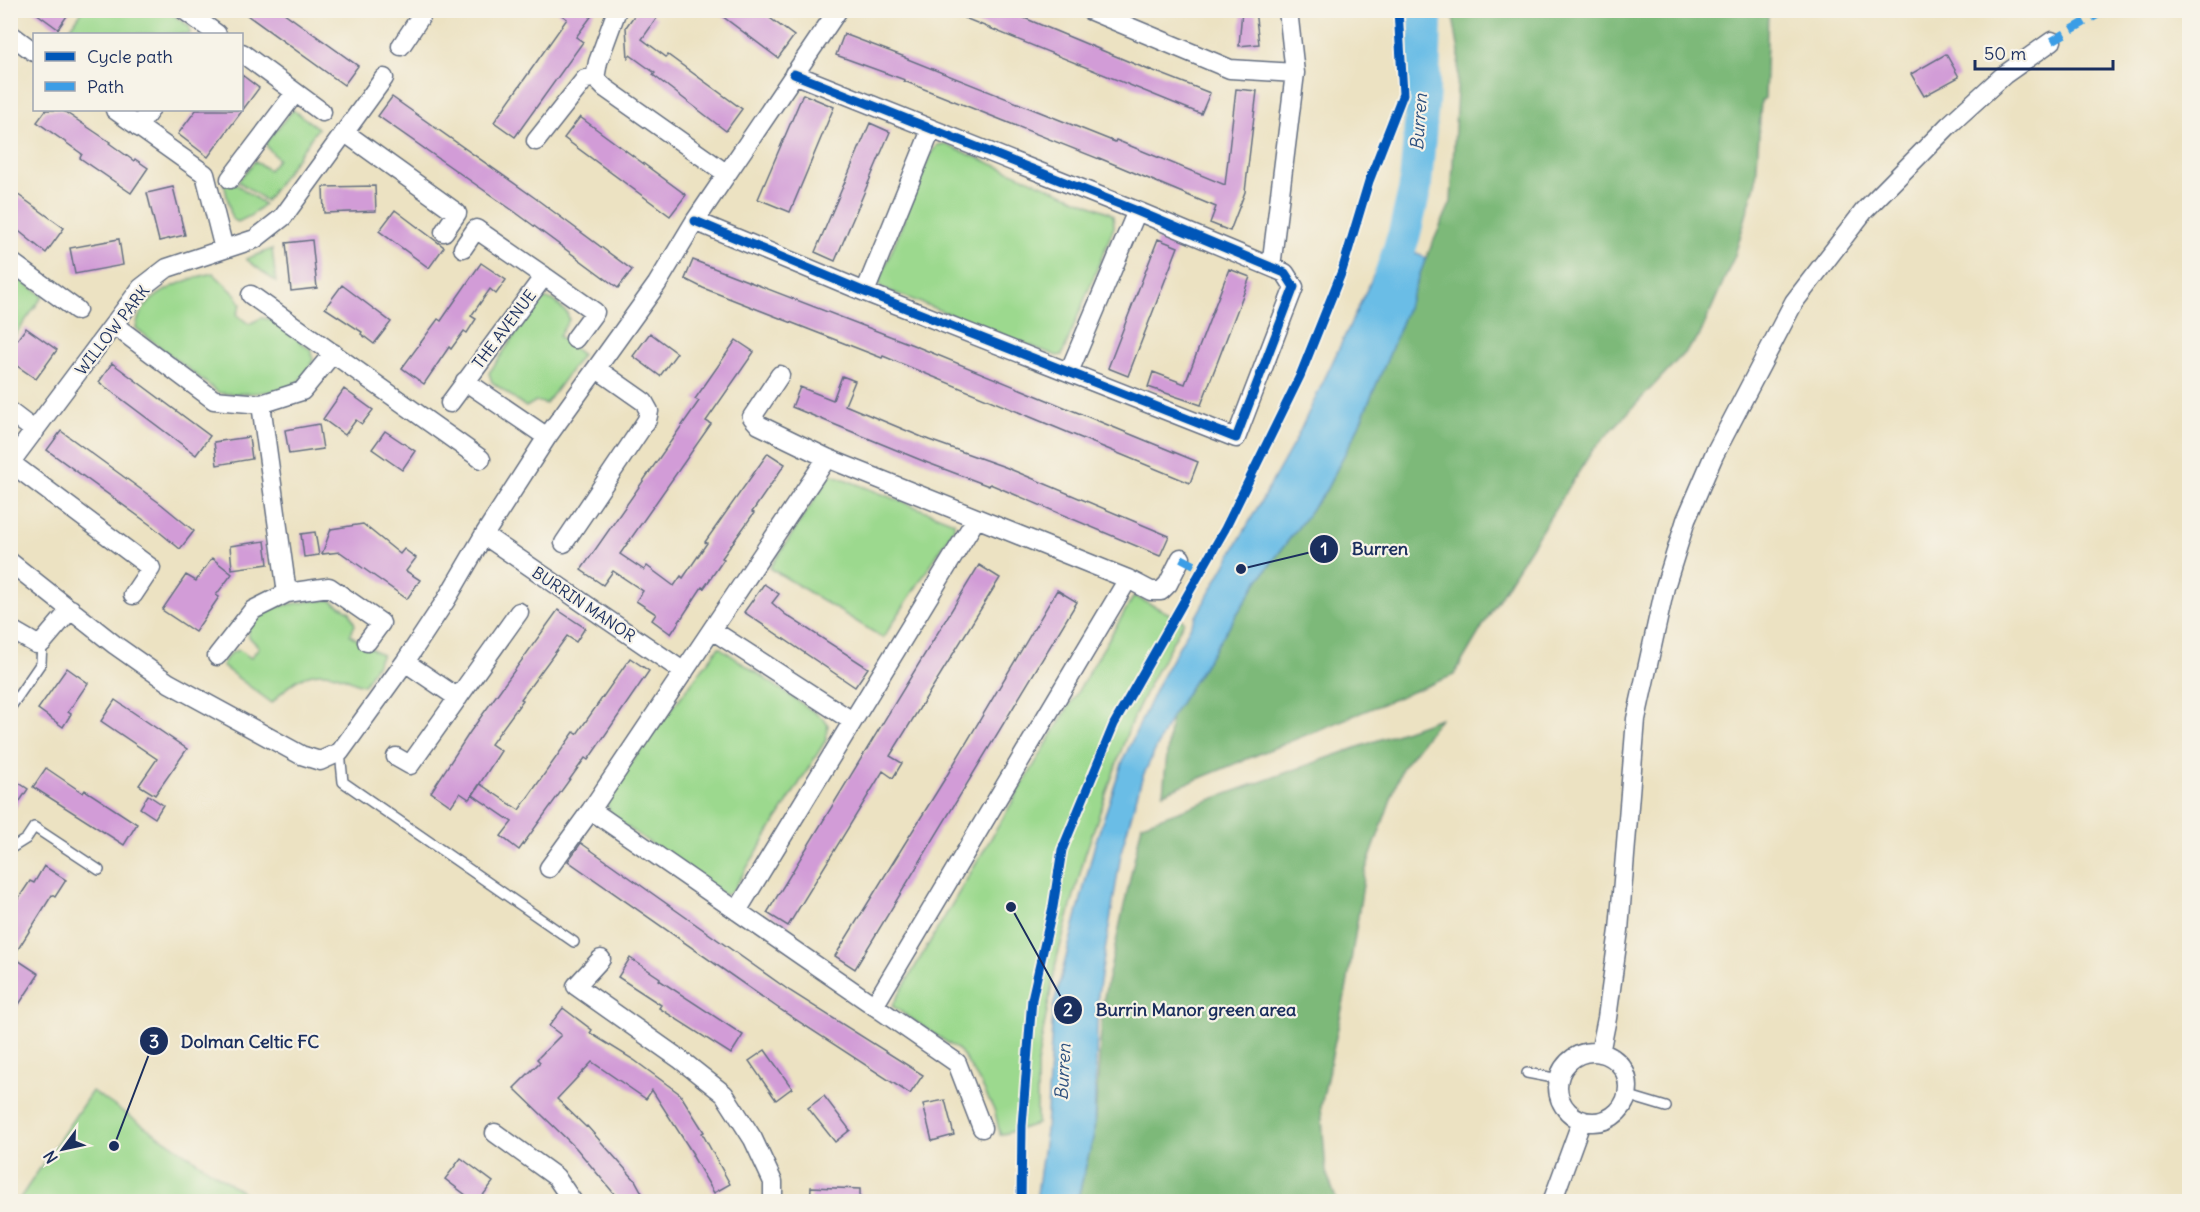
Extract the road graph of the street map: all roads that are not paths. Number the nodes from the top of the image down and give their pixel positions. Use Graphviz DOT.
graph roads {
  1 [pos="184,10"];
  2 [pos="425,10"];
  3 [pos="616,10"];
  4 [pos="838,10"];
  5 [pos="1089,10"];
  6 [pos="1288,10"];
  7 [pos="1114,16"];
  8 [pos="210,33"];
  9 [pos="10,34"];
  10 [pos="2052,41"];
  11 [pos="400,46"];
  12 [pos="33,51"];
  13 [pos="243,54"];
  14 [pos="1295,73"];
  15 [pos="794,74"];
  16 [pos="384,78"];
  17 [pos="595,78"];
  18 [pos="296,93"];
  19 [pos="116,111"];
  20 [pos="149,111"];
  21 [pos="322,112"];
  22 [pos="138,127"];
  23 [pos="931,130"];
  24 [pos="344,132"];
  25 [pos="537,141"];
  26 [pos="727,174"];
  27 [pos="230,178"];
  28 [pos="1137,211"];
  29 [pos="695,221"];
  30 [pos="444,232"];
  31 [pos="463,248"];
  32 [pos="224,249"];
  33 [pos="10,261"];
  34 [pos="1271,267"];
  35 [pos="543,276"];
  36 [pos="865,292"];
  37 [pos="251,295"];
  38 [pos="77,310"];
  39 [pos="114,325"];
  40 [pos="575,339"];
  41 [pos="333,354"];
  42 [pos="597,369"];
  43 [pos="1069,372"];
  44 [pos="780,375"];
  45 [pos="465,381"];
  46 [pos="450,403"];
  47 [pos="261,404"];
  48 [pos="10,412"];
  49 [pos="35,430"];
  50 [pos="547,437"];
  51 [pos="827,458"];
  52 [pos="481,459"];
  53 [pos="11,463"];
  54 [pos="976,519"];
  55 [pos="484,536"];
  56 [pos="564,543"];
  57 [pos="1181,558"];
  58 [pos="10,562"];
  59 [pos="1128,579"];
  60 [pos="287,593"];
  61 [pos="133,595"];
  62 [pos="71,609"];
  63 [pos="519,612"];
  64 [pos="10,629"];
  65 [pos="712,630"];
  66 [pos="367,642"];
  67 [pos="42,643"];
  68 [pos="217,656"];
  69 [pos="405,662"];
  70 [pos="684,672"];
  71 [pos="458,698"];
  72 [pos="10,708"];
  73 [pos="852,721"];
  74 [pos="340,752"];
  75 [pos="396,757"];
  76 [pos="591,810"];
  77 [pos="10,849"];
  78 [pos="549,868"];
  79 [pos="99,870"];
  80 [pos="737,911"];
  81 [pos="574,942"];
  82 [pos="601,959"];
  83 [pos="874,1006"];
  84 [pos="1600,1053"];
  85 [pos="1527,1073"];
  86 [pos="1559,1079"];
  87 [pos="1626,1095"];
  88 [pos="1666,1107"];
  89 [pos="1582,1120"];
  90 [pos="982,1128"];
  91 [pos="495,1133"];
  92 [pos="573,1202"];
  93 [pos="773,1202"];
  94 [pos="1552,1202"];
  1 -- 8 [label="street"];
  2 -- 11 [label="street"];
  3 -- 17 [label="street"];
  4 -- 15 [label="street"];
  5 -- 7 [label="street"];
  6 -- 14 [label="street"];
  7 -- 14 [label="street"];
  9 -- 12 [label="street"];
  10 -- 84 [label="street"];
  13 -- 18 [label="street"];
  14 -- 34 [label="street"];
  15 -- 23 [label="street"];
  15 -- 26 [label="street"];
  16 -- 24 [label="street, WILLOW PARK"];
  17 -- 25 [label="street"];
  17 -- 26 [label="street"];
  18 -- 21 [label="street"];
  18 -- 27 [label="street"];
  19 -- 22 [label="street"];
  20 -- 22 [label="street"];
  22 -- 32 [label="street"];
  23 -- 28 [label="street"];
  23 -- 36 [label="street"];
  24 -- 30 [label="street"];
  24 -- 32 [label="street, WILLOW PARK"];
  26 -- 29 [label="street"];
  28 -- 34 [label="street"];
  28 -- 43 [label="street"];
  29 -- 36 [label="street"];
  29 -- 42 [label="street"];
  31 -- 35 [label="street, THE AVENUE"];
  32 -- 39 [label="street, WILLOW PARK"];
  33 -- 38 [label="street"];
  34 -- 43 [label="street"];
  35 -- 40 [label="street, THE AVENUE"];
  35 -- 45 [label="street, THE AVENUE"];
  36 -- 43 [label="street"];
  37 -- 41 [label="street"];
  39 -- 47 [label="street"];
  39 -- 49 [label="street, WILLOW PARK"];
  41 -- 47 [label="street"];
  41 -- 52 [label="street"];
  42 -- 50 [label="street"];
  42 -- 56 [label="street"];
  44 -- 51 [label="street"];
  45 -- 46 [label="street, THE AVENUE"];
  45 -- 50 [label="street, THE AVENUE"];
  47 -- 60 [label="street"];
  48 -- 49 [label="street"];
  49 -- 53 [label="street, WILLOW PARK"];
  50 -- 55 [label="street"];
  51 -- 54 [label="street"];
  51 -- 65 [label="street"];
  53 -- 61 [label="street"];
  54 -- 59 [label="street"];
  54 -- 73 [label="street"];
  55 -- 69 [label="street"];
  55 -- 70 [label="street, BURRIN MANOR"];
  57 -- 59 [label="street"];
  58 -- 62 [label="street"];
  59 -- 83 [label="street"];
  60 -- 66 [label="street"];
  60 -- 68 [label="street"];
  62 -- 67 [label="street"];
  62 -- 74 [label="street"];
  63 -- 71 [label="street"];
  64 -- 67 [label="street"];
  65 -- 70 [label="street"];
  65 -- 73 [label="street"];
  67 -- 72 [label="lane"];
  69 -- 71 [label="street"];
  69 -- 74 [label="street"];
  70 -- 76 [label="street"];
  71 -- 75 [label="street"];
  73 -- 80 [label="street"];
  74 -- 81 [label="lane"];
  76 -- 78 [label="street"];
  76 -- 80 [label="street"];
  77 -- 79 [label="lane"];
  80 -- 83 [label="street"];
  82 -- 93 [label="street"];
  83 -- 90 [label="street"];
  84 -- 86 [label="street"];
  84 -- 87 [label="street"];
  85 -- 86 [label="lane"];
  86 -- 89 [label="street"];
  87 -- 88 [label="lane"];
  87 -- 89 [label="street"];
  89 -- 94 [label="street"];
  91 -- 92 [label="street"];
}
